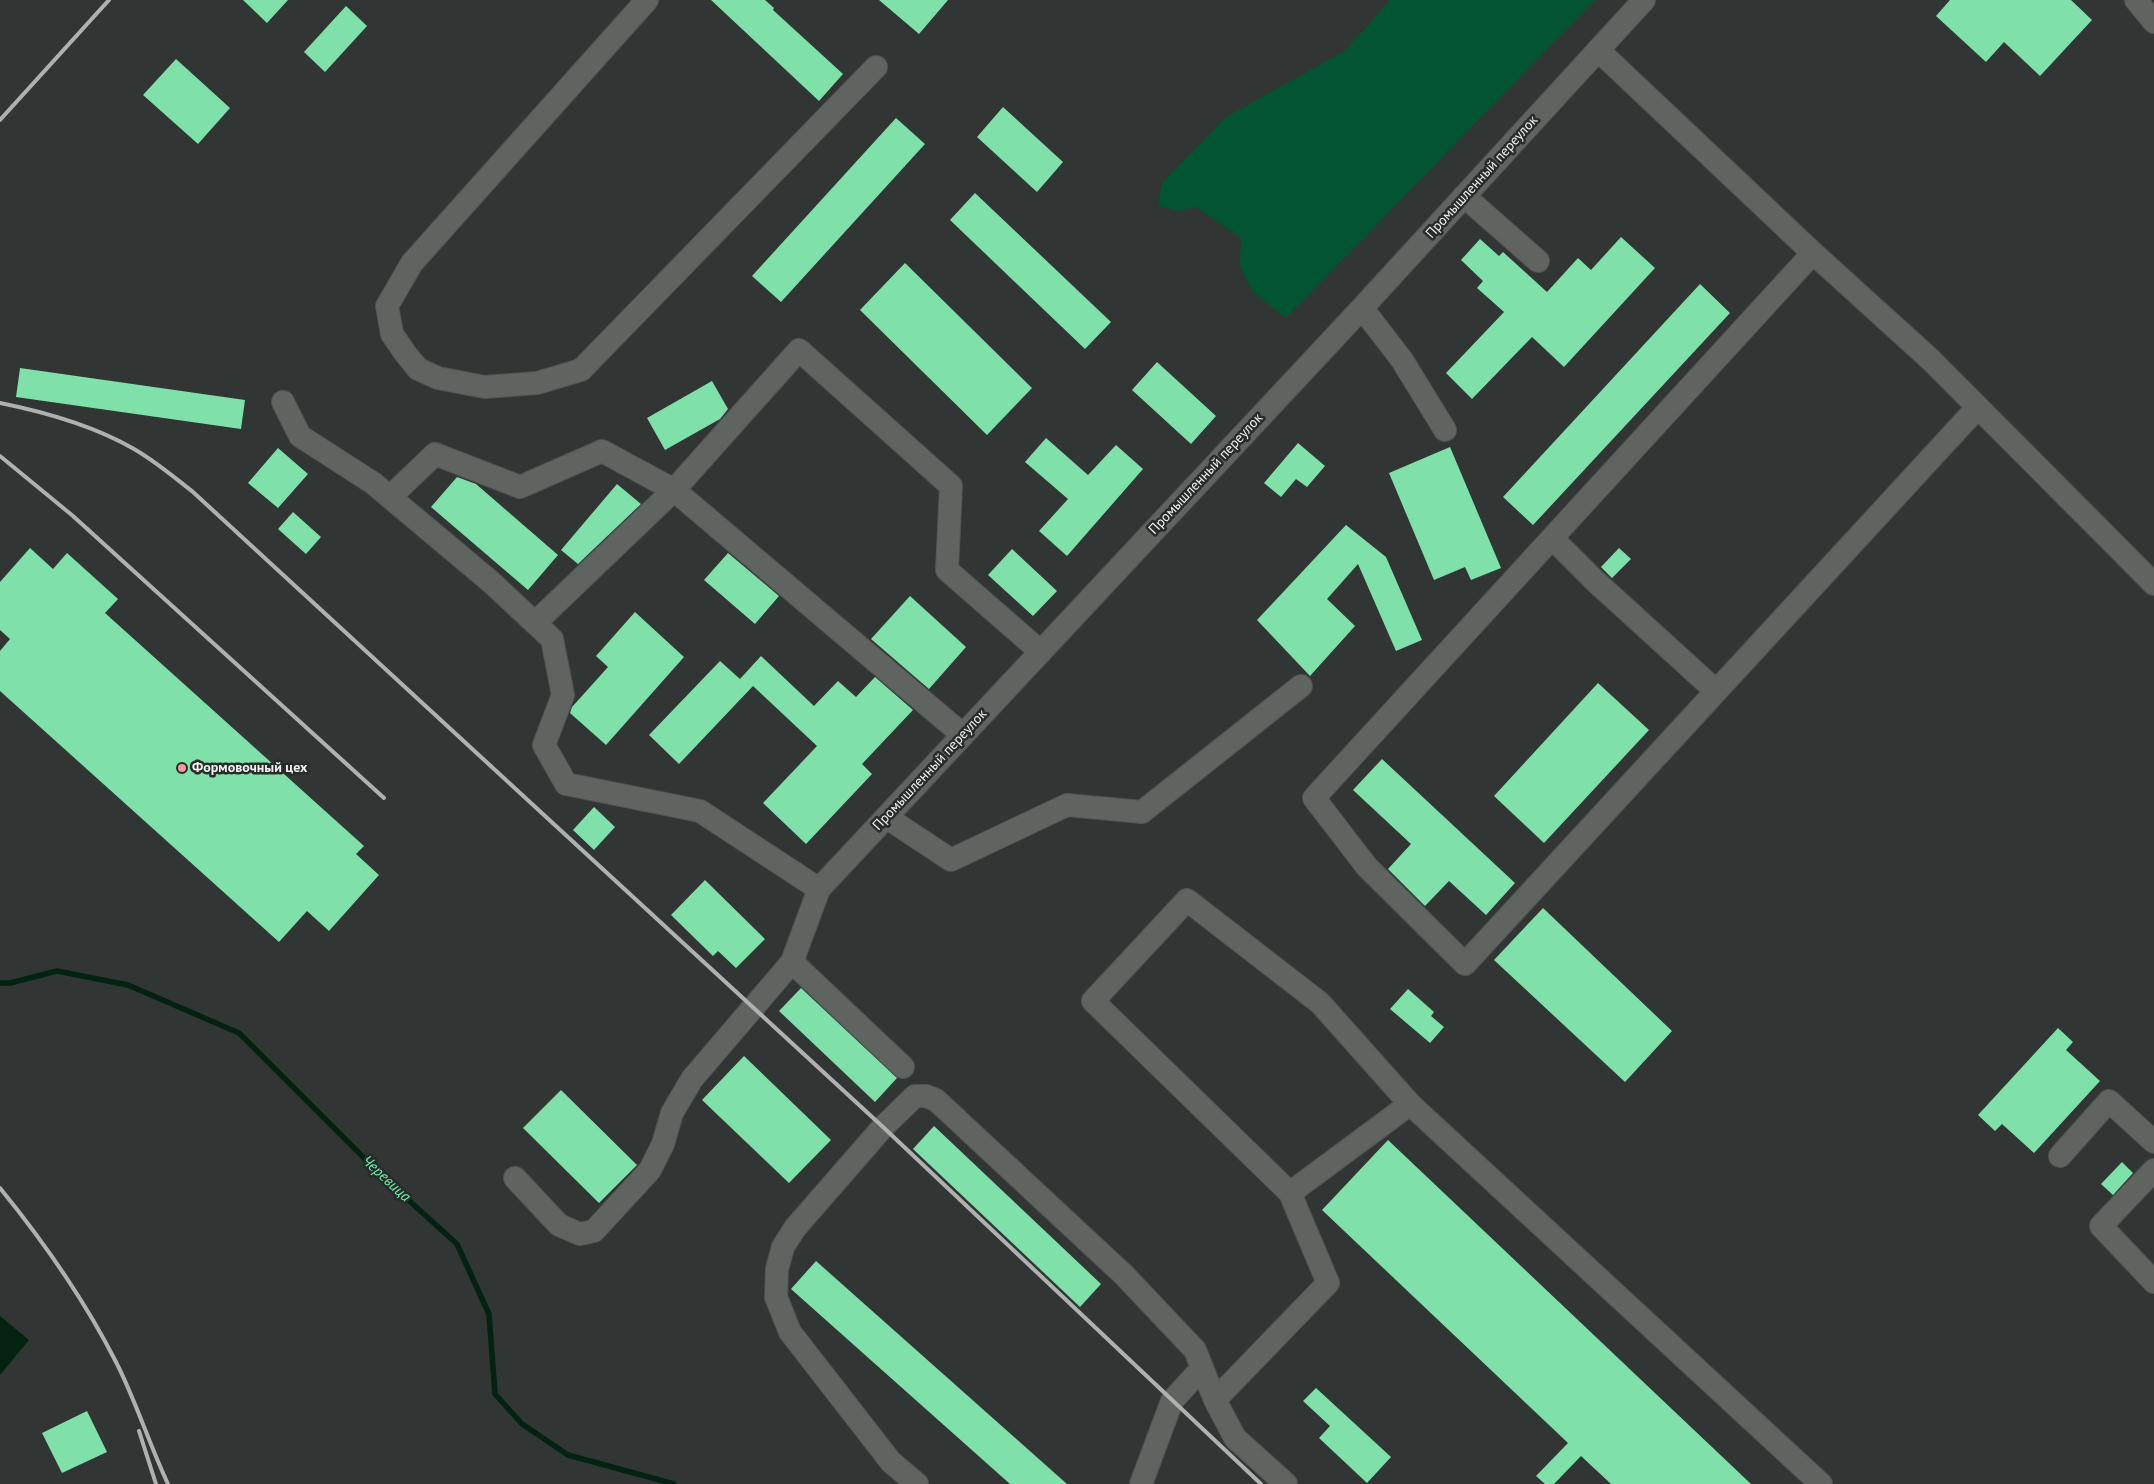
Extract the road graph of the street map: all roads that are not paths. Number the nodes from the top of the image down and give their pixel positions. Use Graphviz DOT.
graph roads {
  1 [pos="647,0"];
  2 [pos="1644,0"];
  3 [pos="2136,0"];
  4 [pos="2154,22"];
  5 [pos="1598,50"];
  6 [pos="876,67"];
  7 [pos="1464,196"];
  8 [pos="1813,253"];
  9 [pos="1538,261"];
  10 [pos="1362,308"];
  11 [pos="283,402"];
  12 [pos="1978,407"];
  13 [pos="1445,430"];
  14 [pos="674,490"];
  15 [pos="390,497"];
  16 [pos="1553,539"];
  17 [pos="2154,584"];
  18 [pos="535,623"];
  19 [pos="1041,652"];
  20 [pos="1301,686"];
  21 [pos="1716,691"];
  22 [pos="963,735"];
  23 [pos="886,817"];
  24 [pos="819,889"];
  25 [pos="792,962"];
  26 [pos="903,1067"];
  27 [pos="1410,1104"];
  28 [pos="2154,1142"];
  29 [pos="2060,1156"];
  30 [pos="2154,1170"];
  31 [pos="515,1178"];
  32 [pos="1290,1193"];
  33 [pos="2154,1282"];
  34 [pos="1202,1368"];
  35 [pos="1215,1400"];
  36 [pos="917,1484"];
  37 [pos="1142,1484"];
  38 [pos="1286,1484"];
  39 [pos="1821,1484"];
  1 -- 6 [label="street"];
  2 -- 5 [label="street, Промышленный переулок"];
  3 -- 4 [label="street"];
  5 -- 7 [label="street, Промышленный переулок"];
  5 -- 8 [label="street"];
  7 -- 9 [label="street"];
  7 -- 10 [label="street, Промышленный переулок"];
  8 -- 12 [label="street"];
  8 -- 16 [label="street"];
  10 -- 13 [label="street"];
  10 -- 19 [label="street, Промышленный переулок"];
  11 -- 15 [label="street"];
  12 -- 17 [label="street"];
  12 -- 21 [label="street"];
  14 -- 15 [label="street"];
  14 -- 18 [label="street"];
  14 -- 19 [label="street"];
  14 -- 22 [label="street"];
  15 -- 18 [label="street"];
  16 -- 21 [label="street"];
  16 -- 21 [label="street"];
  18 -- 24 [label="street"];
  19 -- 22 [label="street, Промышленный переулок"];
  20 -- 23 [label="street"];
  22 -- 23 [label="street, Промышленный переулок"];
  23 -- 24 [label="street, Промышленный переулок"];
  24 -- 25 [label="street, Промышленный переулок"];
  25 -- 26 [label="street"];
  25 -- 31 [label="street, Промышленный переулок"];
  27 -- 32 [label="street"];
  27 -- 32 [label="street"];
  27 -- 39 [label="street"];
  28 -- 29 [label="street"];
  30 -- 33 [label="street"];
  32 -- 35 [label="street"];
  34 -- 35 [label="street"];
  34 -- 36 [label="street"];
  34 -- 37 [label="street"];
  35 -- 38 [label="street"];
}
